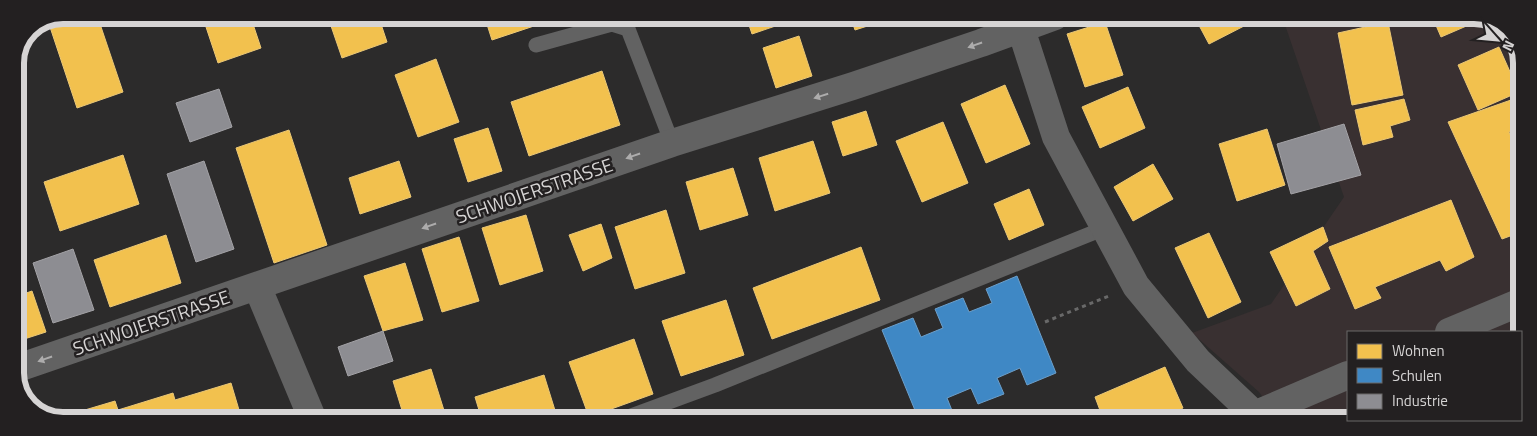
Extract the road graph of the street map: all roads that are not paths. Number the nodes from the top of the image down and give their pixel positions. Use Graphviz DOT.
graph roads {
  1 [pos="1034,24"];
  2 [pos="1021,29"];
  3 [pos="536,45"];
  4 [pos="672,142"];
  5 [pos="1105,228"];
  6 [pos="257,286"];
  7 [pos="1513,305"];
  8 [pos="1451,331"];
  9 [pos="24,366"];
  10 [pos="1347,375"];
  11 [pos="310,412"];
  12 [pos="642,412"];
  13 [pos="1245,412"];
  14 [pos="1266,412"];
  1 -- 2 [label="street, SCHWOJERSTRASSE"];
  2 -- 4 [label="street, SCHWOJERSTRASSE, one-way"];
  2 -- 5 [label="street"];
  3 -- 4 [label="lane"];
  4 -- 6 [label="street, SCHWOJERSTRASSE, one-way"];
  5 -- 12 [label="lane"];
  5 -- 13 [label="street"];
  6 -- 9 [label="street, SCHWOJERSTRASSE, one-way"];
  6 -- 11 [label="street"];
  7 -- 8 [label="street"];
  10 -- 14 [label="street"];
}
